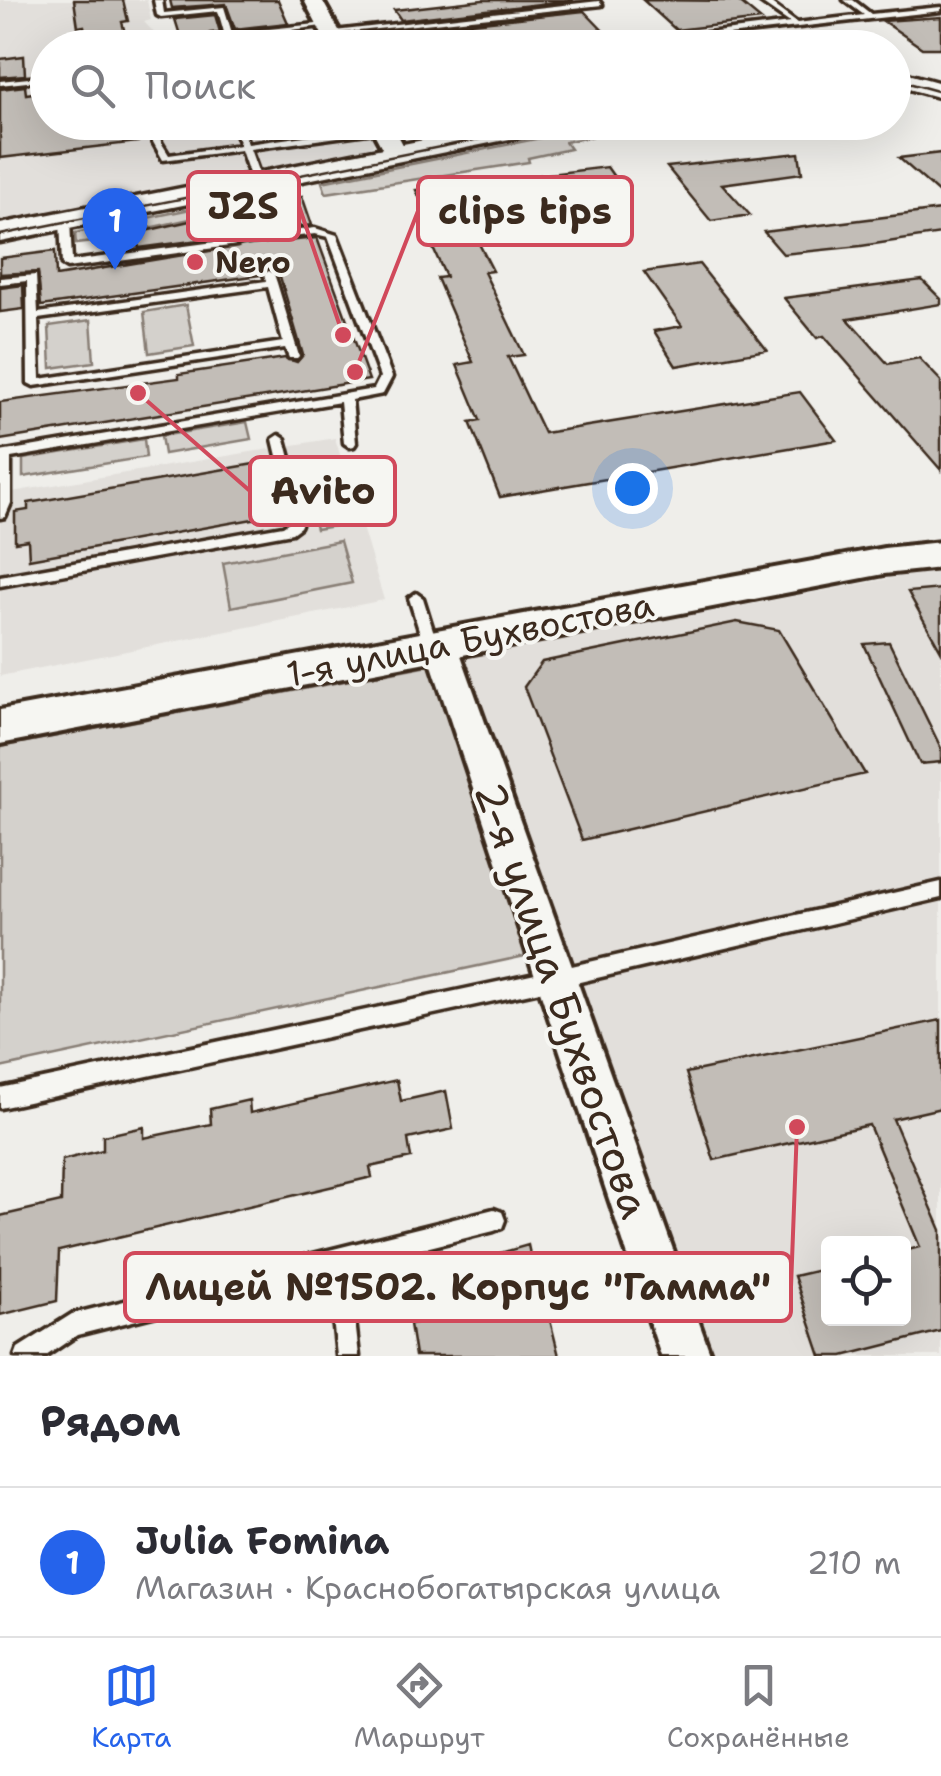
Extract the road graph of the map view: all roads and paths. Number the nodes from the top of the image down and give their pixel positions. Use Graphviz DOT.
graph roads {
  1 [pos="158,0"];
  2 [pos="313,0"];
  3 [pos="761,0"];
  4 [pos="848,0"];
  5 [pos="600,3"];
  6 [pos="941,9"];
  7 [pos="868,15"];
  8 [pos="794,22"];
  9 [pos="227,30"];
  10 [pos="329,30"];
  11 [pos="374,30"];
  12 [pos="730,30"];
  13 [pos="30,80"];
  14 [pos="0,83"];
  15 [pos="911,83"];
  16 [pos="941,91"];
  17 [pos="156,140"];
  18 [pos="242,140"];
  19 [pos="291,140"];
  20 [pos="388,140"];
  21 [pos="466,140"];
  22 [pos="244,148"];
  23 [pos="396,154"];
  24 [pos="257,182"];
  25 [pos="65,220"];
  26 [pos="0,232"];
  27 [pos="0,281"];
  28 [pos="33,317"];
  29 [pos="302,391"];
  30 [pos="346,399"];
  31 [pos="307,406"];
  32 [pos="279,439"];
  33 [pos="350,442"];
  34 [pos="3,455"];
  35 [pos="0,514"];
  36 [pos="941,555"];
  37 [pos="0,581"];
  38 [pos="416,598"];
  39 [pos="436,644"];
  40 [pos="0,727"];
  41 [pos="941,890"];
  42 [pos="554,979"];
  43 [pos="0,1098"];
  44 [pos="494,1220"];
  45 [pos="336,1259"];
  46 [pos="26,1356"];
  47 [pos="348,1356"];
  48 [pos="686,1356"];
  1 -- 9 [label="lane"];
  2 -- 10 [label="street"];
  3 -- 8 [label="lane"];
  4 -- 7 [label="lane"];
  5 -- 11 [label="lane"];
  6 -- 7 [label="lane"];
  7 -- 8 [label="lane"];
  8 -- 12 [label="lane"];
  13 -- 14 [label="lane"];
  15 -- 16 [label="main road"];
  17 -- 22 [label="lane"];
  18 -- 22 [label="lane"];
  19 -- 22 [label="lane"];
  20 -- 23 [label="street"];
  21 -- 23 [label="main road"];
  22 -- 24 [label="lane"];
  23 -- 24 [label="main road"];
  24 -- 25 [label="main road"];
  25 -- 26 [label="main road"];
  25 -- 30 [label="lane"];
  27 -- 28 [label="lane"];
  28 -- 28 [label="lane"];
  29 -- 31 [label="lane"];
  30 -- 31 [label="lane"];
  30 -- 33 [label="lane"];
  31 -- 34 [label="lane"];
  32 -- 37 [label="lane"];
  34 -- 35 [label="lane"];
  36 -- 39 [label="street, 1-я улица Бухвостова"];
  38 -- 39 [label="lane"];
  39 -- 40 [label="street, 1-я улица Бухвостова"];
  39 -- 42 [label="street, 2-я улица Бухвостова"];
  41 -- 42 [label="lane"];
  42 -- 43 [label="lane"];
  42 -- 48 [label="street, 2-я улица Бухвостова"];
  44 -- 45 [label="lane"];
  45 -- 46 [label="lane"];
  45 -- 47 [label="lane"];
}
